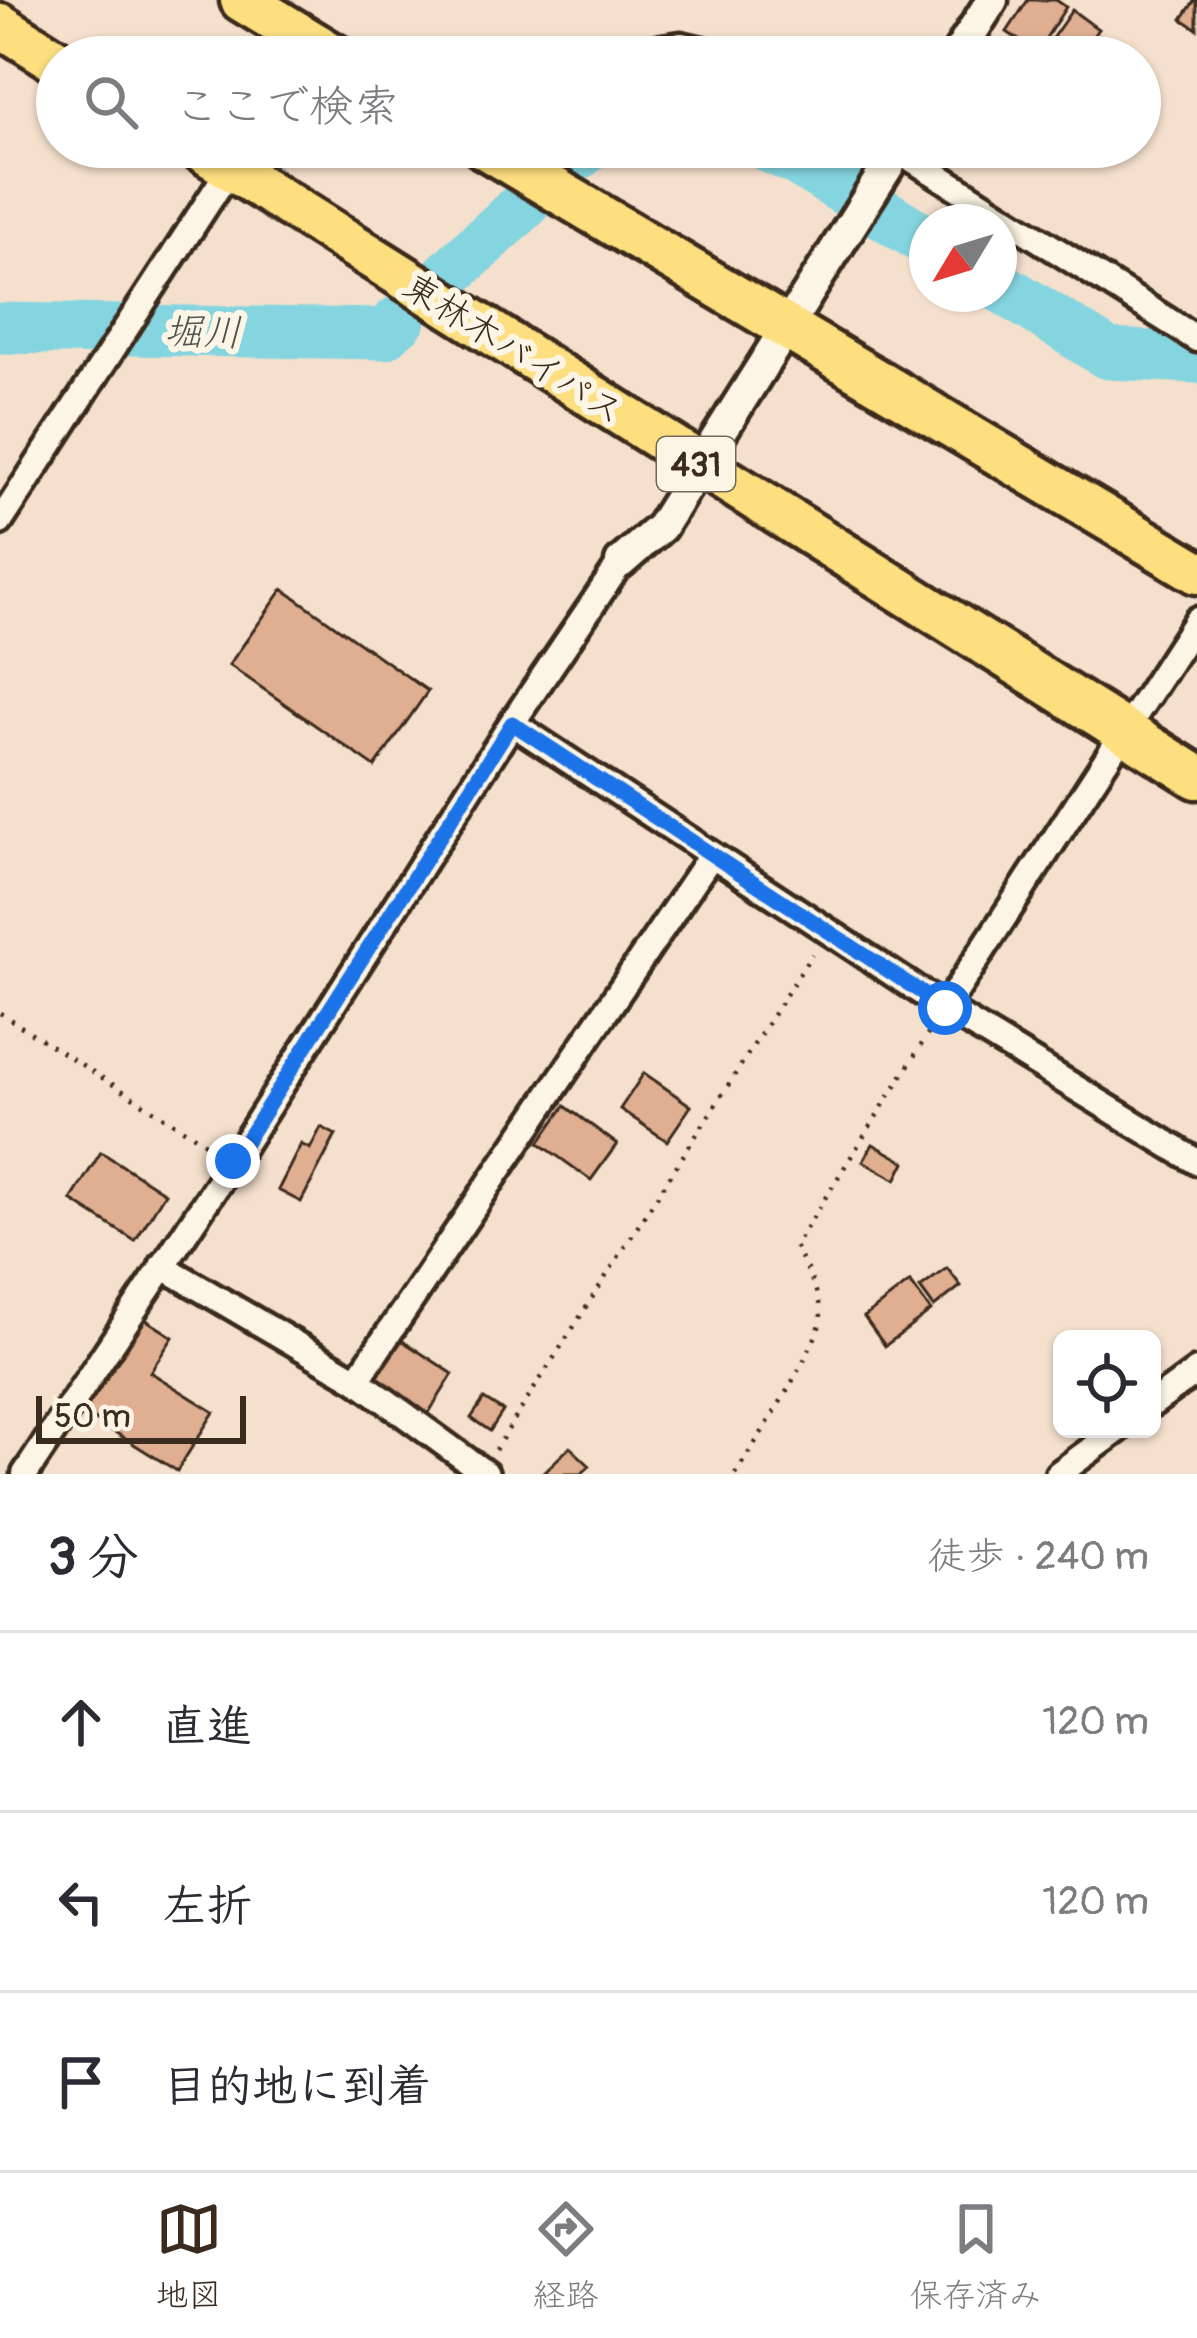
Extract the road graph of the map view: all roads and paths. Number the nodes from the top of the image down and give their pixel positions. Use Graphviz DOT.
graph roads {
  1 [pos="242,0"];
  2 [pos="992,0"];
  3 [pos="0,26"];
  4 [pos="294,36"];
  5 [pos="969,36"];
  6 [pos="36,48"];
  7 [pos="215,168"];
  8 [pos="245,168"];
  9 [pos="524,168"];
  10 [pos="885,168"];
  11 [pos="928,168"];
  12 [pos="788,329"];
  13 [pos="1197,339"];
  14 [pos="699,466"];
  15 [pos="0,522"];
  16 [pos="621,562"];
  17 [pos="1197,572"];
  18 [pos="1197,620"];
  19 [pos="512,723"];
  20 [pos="1124,735"];
  21 [pos="1197,777"];
  22 [pos="710,857"];
  23 [pos="826,932"];
  24 [pos="945,1008"];
  25 [pos="0,1013"];
  26 [pos="233,1161"];
  27 [pos="1197,1162"];
  28 [pos="162,1266"];
  29 [pos="1197,1371"];
  30 [pos="357,1380"];
  31 [pos="1161,1397"];
  32 [pos="1107,1438"];
  33 [pos="484,1472"];
  34 [pos="25,1474"];
  35 [pos="735,1474"];
  36 [pos="1058,1474"];
  1 -- 4 [label="highway"];
  2 -- 5 [label="street"];
  3 -- 6 [label="highway"];
  7 -- 15 [label="street"];
  8 -- 14 [label="highway, 東林木バイパス / 431"];
  9 -- 12 [label="highway"];
  10 -- 12 [label="street"];
  11 -- 13 [label="street"];
  12 -- 14 [label="street"];
  12 -- 17 [label="highway"];
  14 -- 16 [label="street"];
  14 -- 20 [label="highway, 東林木バイパス / 431"];
  16 -- 19 [label="street"];
  18 -- 20 [label="street"];
  19 -- 22 [label="street"];
  19 -- 26 [label="street"];
  20 -- 21 [label="highway, 東林木バイパス / 431"];
  20 -- 24 [label="street"];
  22 -- 23 [label="street"];
  22 -- 30 [label="street"];
  23 -- 24 [label="street"];
  23 -- 33 [label="path"];
  24 -- 27 [label="street"];
  24 -- 35 [label="path"];
  25 -- 26 [label="path"];
  26 -- 28 [label="street"];
  28 -- 30 [label="street"];
  28 -- 34 [label="street"];
  29 -- 31 [label="street"];
  30 -- 33 [label="street"];
  32 -- 36 [label="street"];
}
